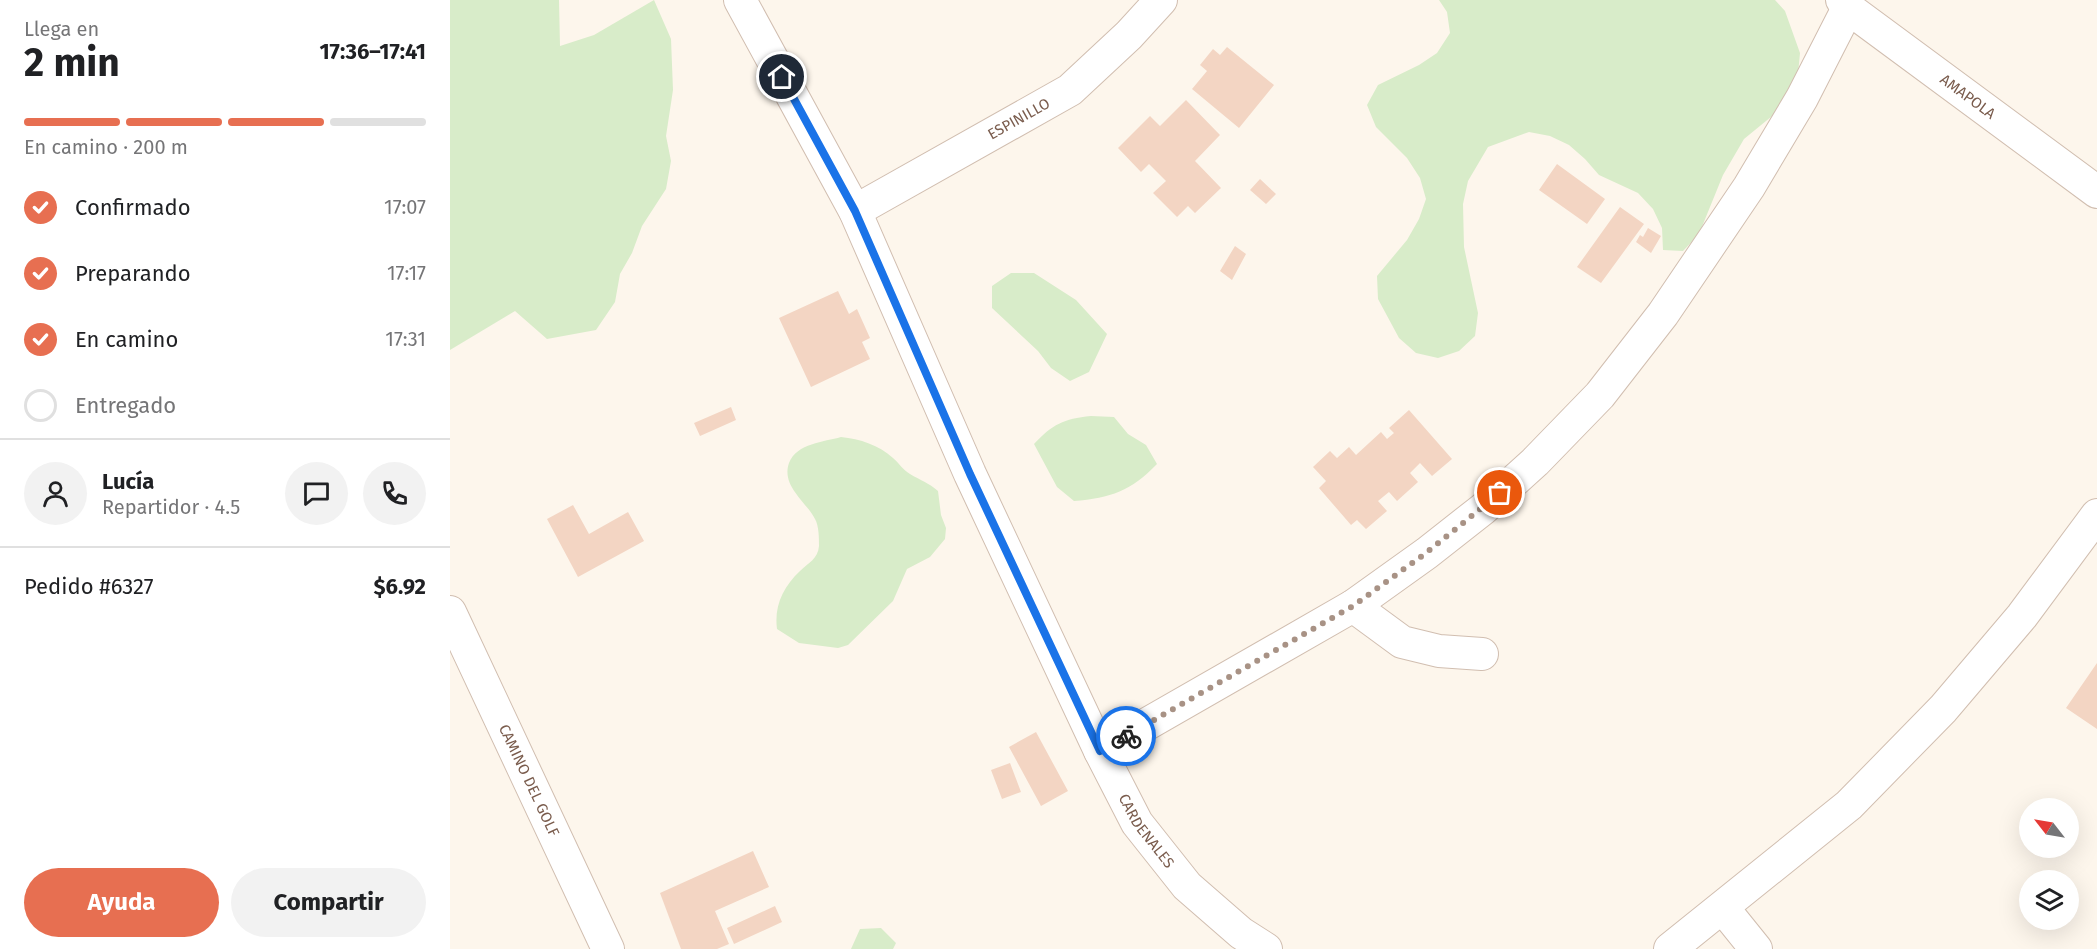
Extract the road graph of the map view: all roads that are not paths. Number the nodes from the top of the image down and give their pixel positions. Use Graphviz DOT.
graph roads {
  1 [pos="740,0"];
  2 [pos="1161,0"];
  3 [pos="1845,4"];
  4 [pos="2097,192"];
  5 [pos="855,211"];
  6 [pos="2097,515"];
  7 [pos="1353,606"];
  8 [pos="450,612"];
  9 [pos="1482,654"];
  10 [pos="1100,751"];
  11 [pos="1723,908"];
  12 [pos="608,949"];
  13 [pos="1266,949"];
  14 [pos="1670,949"];
  15 [pos="1755,949"];
  1 -- 5 [label="street, CARDENALES"];
  2 -- 5 [label="street, ESPINILLO"];
  3 -- 4 [label="street, AMAPOLA"];
  3 -- 7 [label="street"];
  5 -- 10 [label="street, CARDENALES"];
  6 -- 11 [label="street"];
  7 -- 9 [label="street"];
  7 -- 10 [label="street"];
  8 -- 12 [label="street, CAMINO DEL GOLF"];
  10 -- 13 [label="street, CARDENALES"];
  11 -- 14 [label="street"];
  11 -- 15 [label="street"];
}
